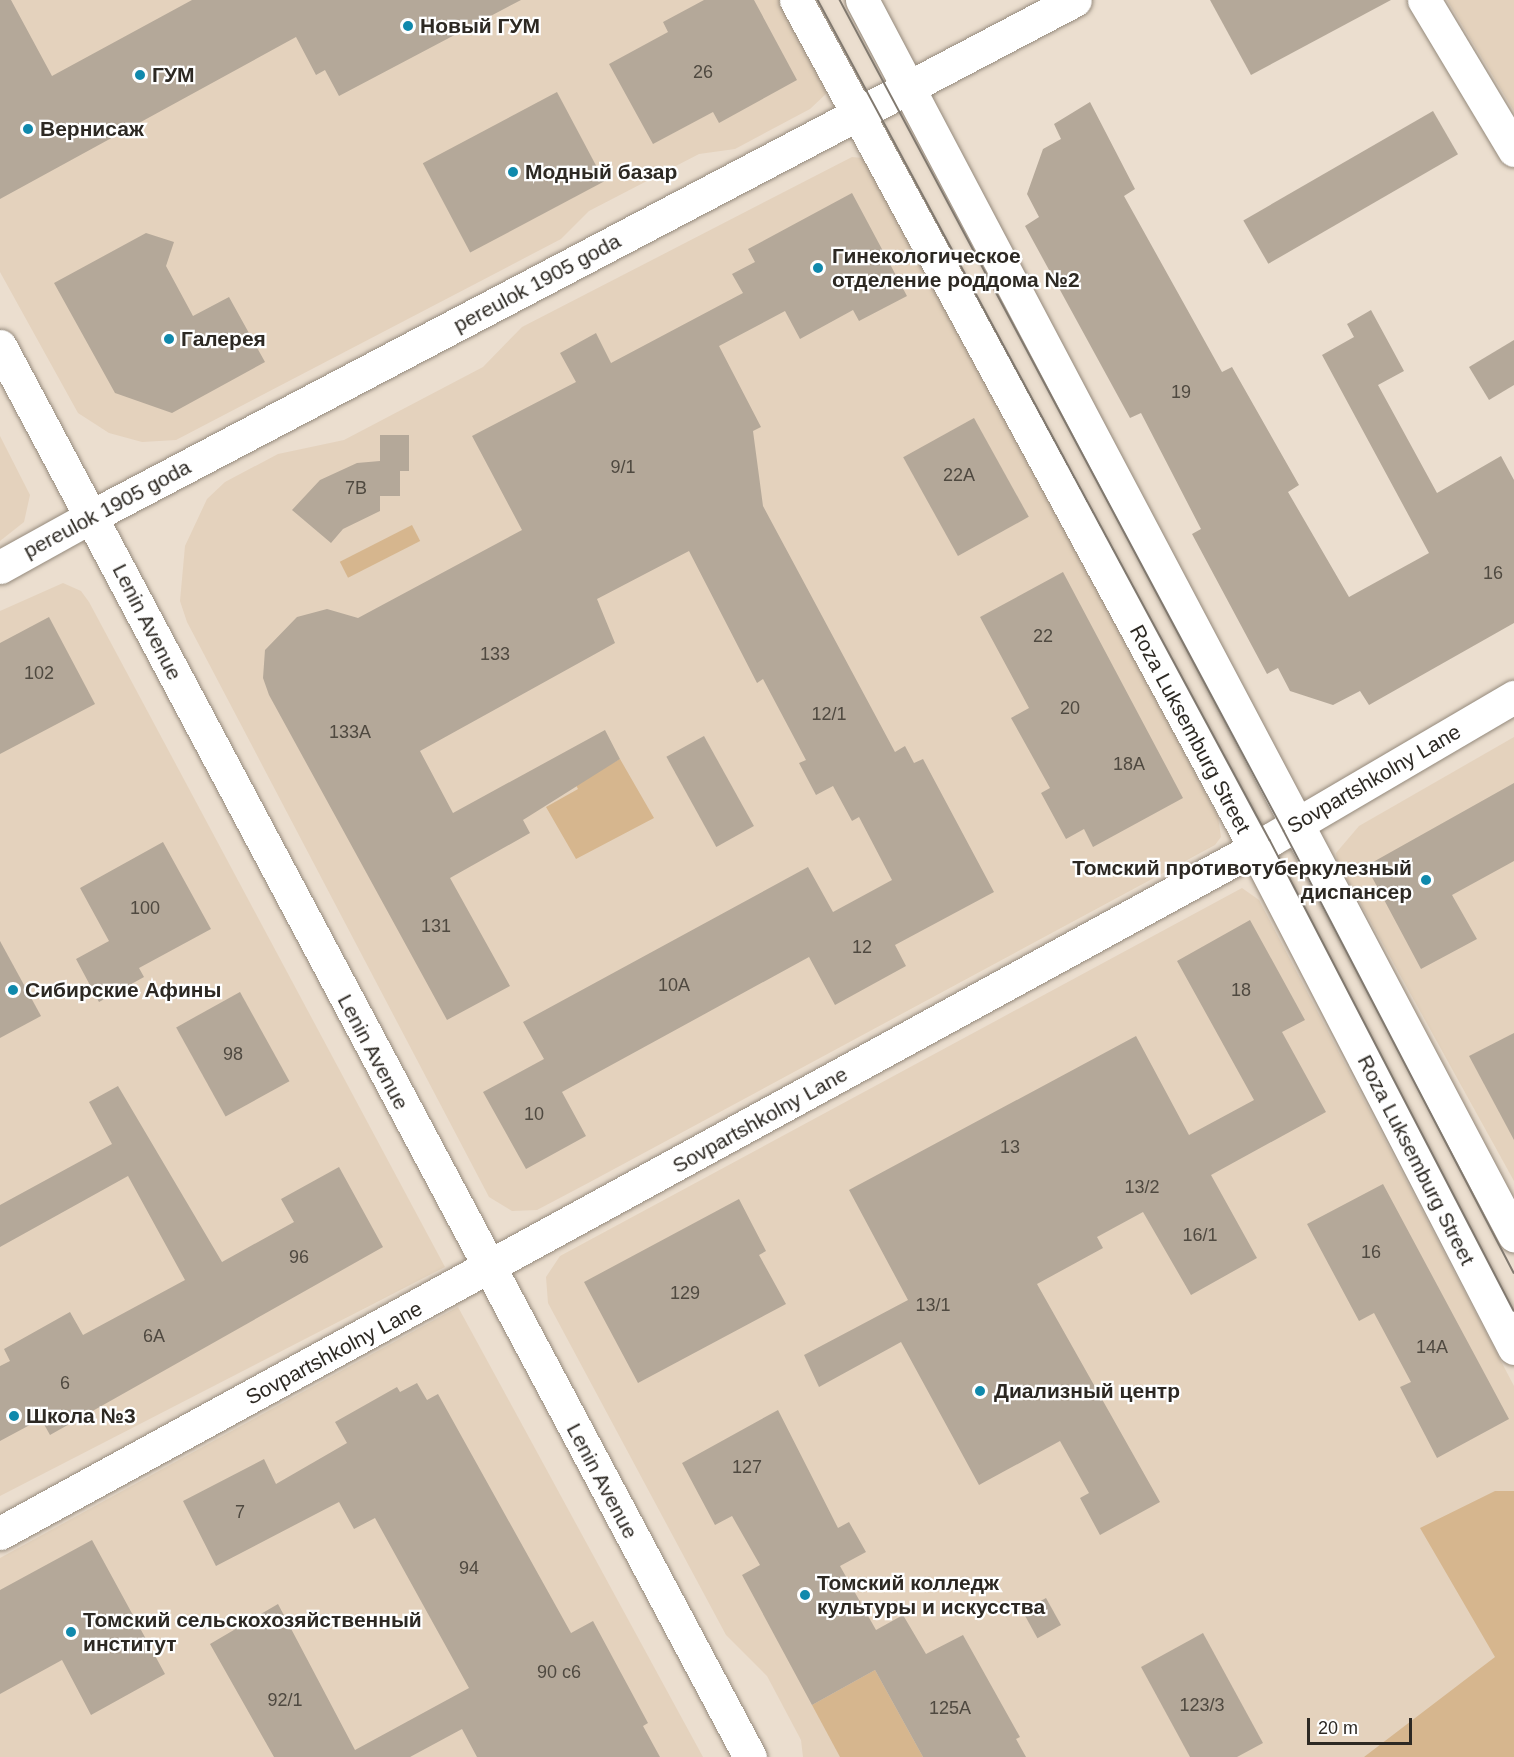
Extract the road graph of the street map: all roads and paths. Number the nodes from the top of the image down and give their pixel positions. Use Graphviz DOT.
graph roads {
  1 [pos="796,0"];
  2 [pos="862,0"];
  3 [pos="1075,0"];
  4 [pos="1424,0"];
  5 [pos="909,87"];
  6 [pos="859,115"];
  7 [pos="1514,150"];
  8 [pos="0,346"];
  9 [pos="92,516"];
  10 [pos="0,567"];
  11 [pos="1514,697"];
  12 [pos="1299,823"];
  13 [pos="1255,848"];
  14 [pos="1514,1235"];
  15 [pos="489,1269"];
  16 [pos="1514,1348"];
  17 [pos="0,1533"];
  18 [pos="750,1757"];
  1 -- 6 [label="main road, Roza Luksemburg Street"];
  2 -- 5 [label="main road"];
  3 -- 5 [label="main road, pereulok 1905 goda"];
  4 -- 7 [label="main road"];
  5 -- 6 [label="main road, pereulok 1905 goda"];
  5 -- 12 [label="main road"];
  6 -- 9 [label="main road, pereulok 1905 goda"];
  6 -- 13 [label="main road, Roza Luksemburg Street"];
  8 -- 9 [label="main road, Lenin Avenue"];
  9 -- 10 [label="main road, pereulok 1905 goda"];
  9 -- 15 [label="main road, Lenin Avenue"];
  11 -- 12 [label="main road, Sovpartshkolny Lane"];
  12 -- 13 [label="main road, Sovpartshkolny Lane"];
  12 -- 14 [label="main road"];
  13 -- 15 [label="main road, Sovpartshkolny Lane"];
  13 -- 16 [label="main road, Roza Luksemburg Street"];
  15 -- 17 [label="main road, Sovpartshkolny Lane"];
  15 -- 18 [label="main road, Lenin Avenue"];
}
